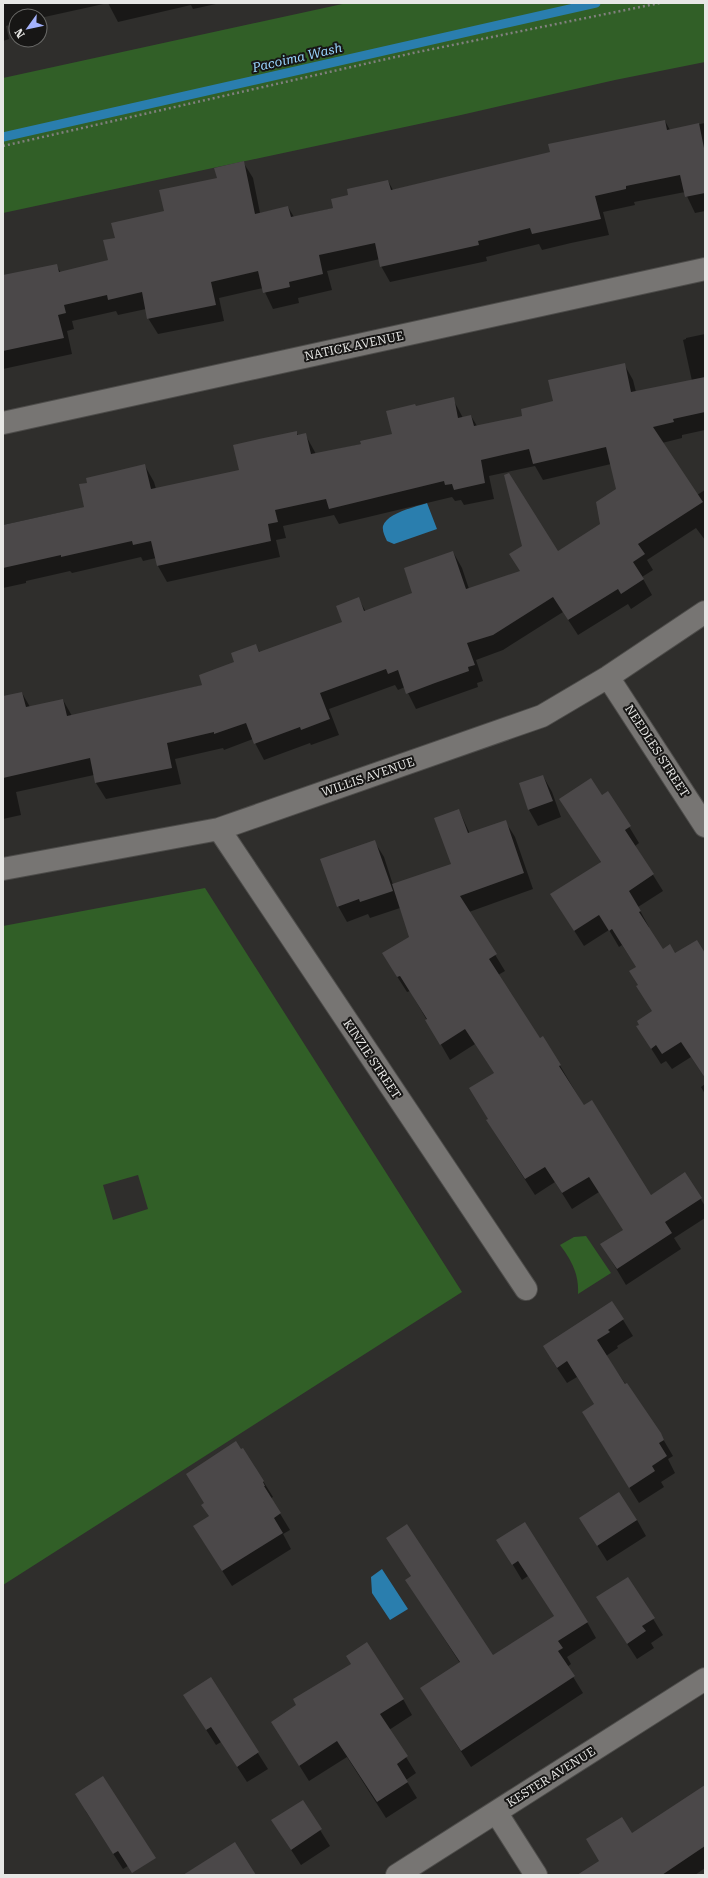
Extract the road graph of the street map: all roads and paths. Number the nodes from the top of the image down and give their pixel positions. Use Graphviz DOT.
graph roads {
  1 [pos="660,3"];
  2 [pos="3,146"];
  3 [pos="705,269"];
  4 [pos="3,423"];
  5 [pos="705,612"];
  6 [pos="608,677"];
  7 [pos="705,826"];
  8 [pos="218,829"];
  9 [pos="3,869"];
  10 [pos="526,1289"];
  11 [pos="705,1679"];
  12 [pos="496,1812"];
  13 [pos="397,1875"];
  14 [pos="536,1875"];
  1 -- 2 [label="path"];
  3 -- 4 [label="street, NATICK AVENUE"];
  5 -- 6 [label="street, WILLIS AVENUE"];
  6 -- 7 [label="street, NEEDLES STREET"];
  6 -- 8 [label="street, WILLIS AVENUE"];
  8 -- 9 [label="street, WILLIS AVENUE"];
  8 -- 10 [label="street, KINZIE STREET"];
  11 -- 12 [label="street, KESTER AVENUE"];
  12 -- 13 [label="street, KESTER AVENUE"];
  12 -- 14 [label="street"];
}
